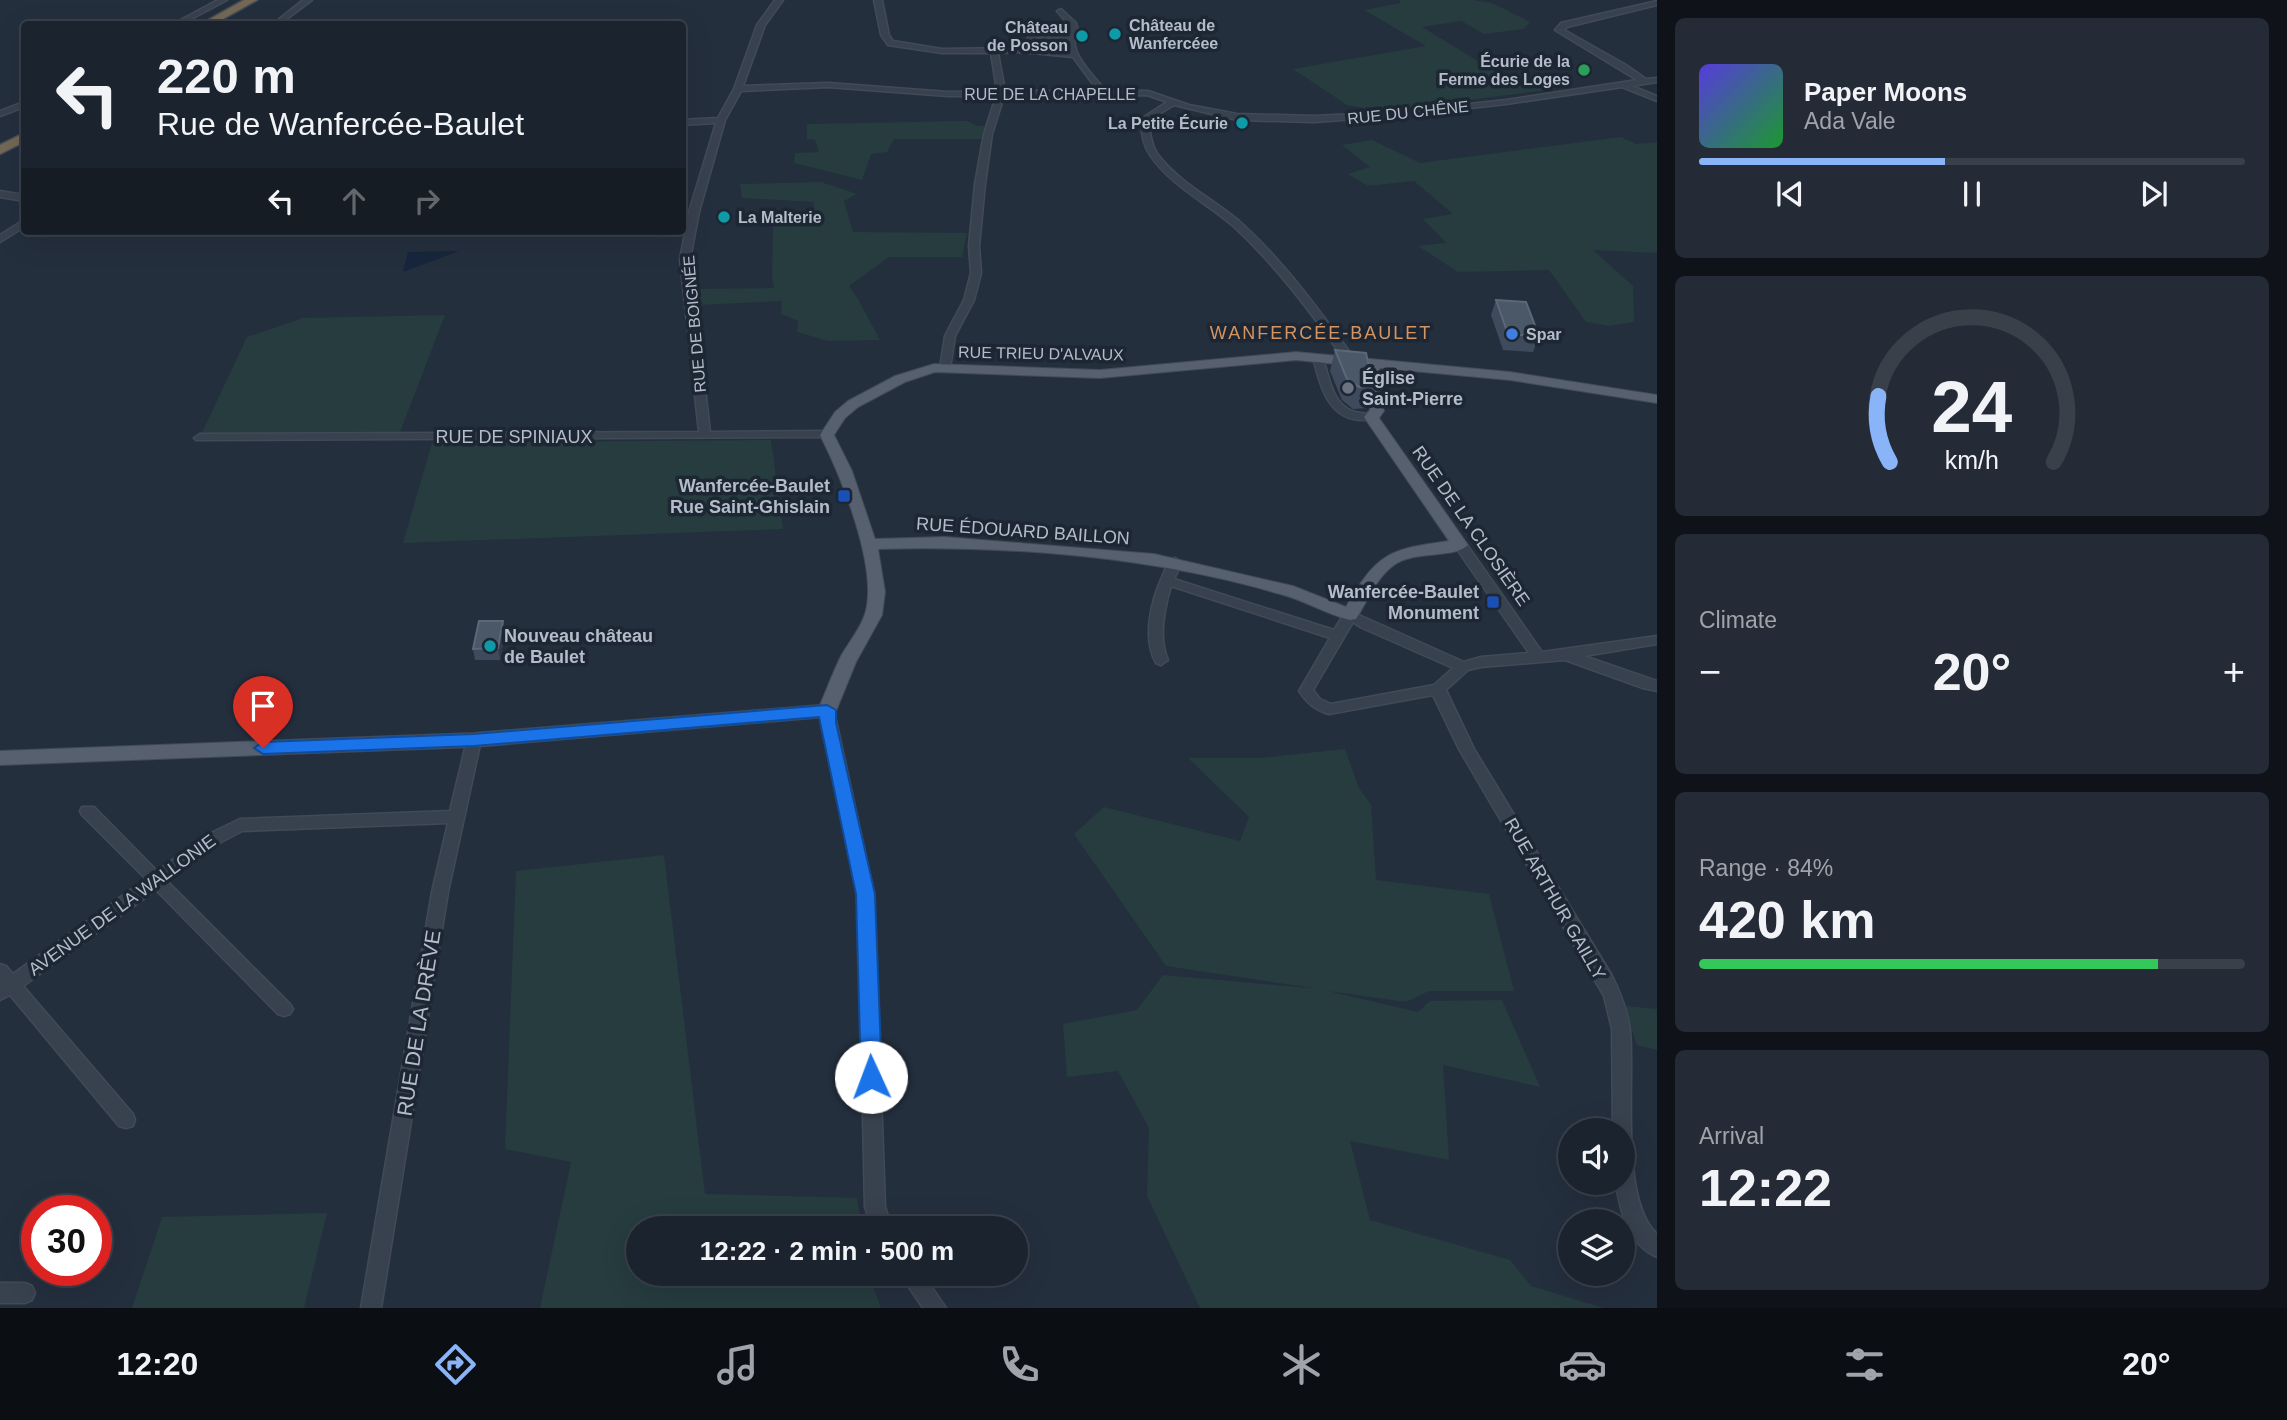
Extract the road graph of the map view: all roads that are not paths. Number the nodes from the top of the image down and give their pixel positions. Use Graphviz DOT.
graph roads {
  1 [pos="223,0"];
  2 [pos="308,0"];
  3 [pos="779,0"];
  4 [pos="878,0"];
  5 [pos="255,3"];
  6 [pos="1657,3"];
  7 [pos="1060,11"];
  8 [pos="183,21"];
  9 [pos="214,21"];
  10 [pos="230,21"];
  11 [pos="280,21"];
  12 [pos="1070,36"];
  13 [pos="994,50"];
  14 [pos="1021,50"];
  15 [pos="1075,55"];
  16 [pos="1657,80"];
  17 [pos="1643,81"];
  18 [pos="1625,86"];
  19 [pos="738,89"];
  20 [pos="1001,94"];
  21 [pos="1104,94"];
  22 [pos="1657,99"];
  23 [pos="1173,102"];
  24 [pos="21,105"];
  25 [pos="0,114"];
  26 [pos="721,120"];
  27 [pos="686,123"];
  28 [pos="21,126"];
  29 [pos="0,138"];
  30 [pos="21,138"];
  31 [pos="0,150"];
  32 [pos="0,194"];
  33 [pos="21,198"];
  34 [pos="694,212"];
  35 [pos="686,213"];
  36 [pos="21,225"];
  37 [pos="0,239"];
  38 [pos="1318,358"];
  39 [pos="1350,360"];
  40 [pos="1374,365"];
  41 [pos="945,368"];
  42 [pos="1657,399"];
  43 [pos="1371,416"];
  44 [pos="827,435"];
  45 [pos="705,436"];
  46 [pos="200,438"];
  47 [pos="868,544"];
  48 [pos="1460,545"];
  49 [pos="1175,562"];
  50 [pos="1168,581"];
  51 [pos="1350,615"];
  52 [pos="1337,636"];
  53 [pos="1657,640"];
  54 [pos="1565,655"];
  55 [pos="1539,658"];
  56 [pos="1161,660"];
  57 [pos="1463,667"];
  58 [pos="1657,686"];
  59 [pos="1438,689"];
  60 [pos="827,710"];
  61 [pos="474,740"];
  62 [pos="0,758"];
  63 [pos="88,811"];
  64 [pos="457,817"];
  65 [pos="159,879"];
  66 [pos="4,983"];
  67 [pos="284,1009"];
  68 [pos="127,1120"];
  69 [pos="878,1216"];
  70 [pos="1657,1247"];
  71 [pos="919,1286"];
  72 [pos="0,1293"];
  73 [pos="25,1293"];
  74 [pos="371,1308"];
  75 [pos="936,1308"];
  1 -- 8 [label="street"];
  2 -- 11 [label="street"];
  3 -- 19 [label="street, RUE DE BOIGNÉE"];
  4 -- 13 [label="street"];
  5 -- 9 [label="highway"];
  5 -- 10 [label="highway"];
  6 -- 17 [label="street"];
  7 -- 12 [label="street"];
  12 -- 14 [label="street"];
  12 -- 15 [label="street"];
  13 -- 14 [label="street"];
  13 -- 20 [label="street"];
  14 -- 15 [label="street"];
  15 -- 21 [label="street"];
  16 -- 17 [label="street, RUE DU CHÊNE"];
  17 -- 18 [label="street, RUE DU CHÊNE"];
  18 -- 22 [label="street"];
  18 -- 23 [label="street, RUE DU CHÊNE"];
  19 -- 20 [label="street, RUE DE LA CHAPELLE"];
  19 -- 26 [label="street, RUE DE BOIGNÉE"];
  20 -- 21 [label="street, RUE DE LA CHAPELLE"];
  20 -- 41 [label="street"];
  21 -- 23 [label="street, RUE DE LA CHAPELLE"];
  23 -- 39 [label="street, RUE DE LA CHAPELLE"];
  24 -- 25 [label="street"];
  26 -- 27 [label="street"];
  26 -- 34 [label="street, RUE DE BOIGNÉE"];
  28 -- 29 [label="highway"];
  30 -- 31 [label="highway"];
  32 -- 33 [label="street"];
  34 -- 35 [label="street"];
  34 -- 45 [label="street, RUE DE BOIGNÉE"];
  36 -- 37 [label="street"];
  38 -- 39 [label="main road, RUE TRIEU D'ALVAUX"];
  38 -- 41 [label="main road, RUE TRIEU D'ALVAUX"];
  38 -- 43 [label="street"];
  39 -- 40 [label="main road, RUE TRIEU D'ALVAUX"];
  40 -- 42 [label="main road, RUE TRIEU D'ALVAUX"];
  40 -- 43 [label="main road"];
  41 -- 44 [label="main road, RUE TRIEU D'ALVAUX"];
  43 -- 48 [label="main road, RUE DE LA CLOSIÈRE"];
  44 -- 45 [label="street, RUE DE SPINIAUX"];
  44 -- 47 [label="main road"];
  45 -- 46 [label="street, RUE DE SPINIAUX"];
  47 -- 49 [label="main road, RUE ÉDOUARD BAILLON"];
  47 -- 60 [label="main road"];
  48 -- 51 [label="main road"];
  48 -- 55 [label="street, RUE DE LA CLOSIÈRE"];
  49 -- 50 [label="street"];
  49 -- 51 [label="main road, RUE ÉDOUARD BAILLON"];
  50 -- 52 [label="street"];
  50 -- 56 [label="street"];
  51 -- 52 [label="street"];
  51 -- 57 [label="street, RUE ÉDOUARD BAILLON"];
  52 -- 59 [label="street"];
  53 -- 54 [label="street"];
  54 -- 55 [label="street"];
  54 -- 58 [label="street"];
  55 -- 57 [label="street"];
  57 -- 59 [label="street"];
  59 -- 70 [label="street, RUE ARTHUR GAILLY"];
  60 -- 61 [label="main road"];
  60 -- 69 [label="street"];
  61 -- 62 [label="main road"];
  61 -- 64 [label="street, RUE DE LA DRÈVE"];
  63 -- 65 [label="street"];
  64 -- 65 [label="street, AVENUE DE LA WALLONIE"];
  64 -- 74 [label="street, RUE DE LA DRÈVE"];
  65 -- 66 [label="street, AVENUE DE LA WALLONIE"];
  65 -- 67 [label="street"];
  66 -- 68 [label="street"];
  71 -- 75 [label="street"];
  72 -- 73 [label="street"];
}
